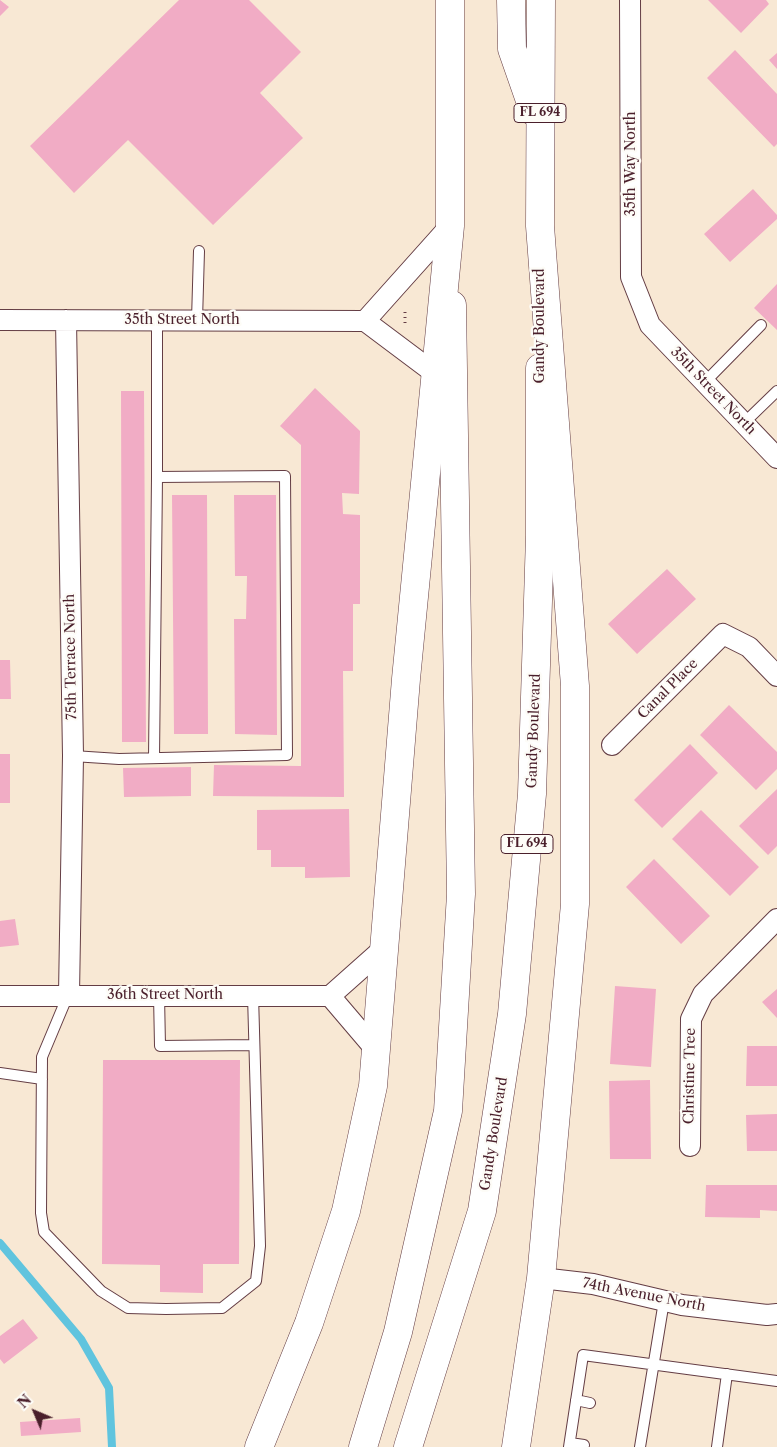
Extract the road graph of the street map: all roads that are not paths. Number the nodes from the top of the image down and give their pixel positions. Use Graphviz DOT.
graph roads {
  1 [pos="450,0"];
  2 [pos="511,0"];
  3 [pos="541,0"];
  4 [pos="630,0"];
  5 [pos="540,130"];
  6 [pos="450,226"];
  7 [pos="540,226"];
  8 [pos="199,251"];
  9 [pos="0,320"];
  10 [pos="66,320"];
  11 [pos="157,320"];
  12 [pos="198,320"];
  13 [pos="365,321"];
  14 [pos="650,325"];
  15 [pos="761,325"];
  16 [pos="437,375"];
  17 [pos="705,382"];
  18 [pos="777,391"];
  19 [pos="744,423"];
  20 [pos="777,458"];
  21 [pos="157,477"];
  22 [pos="777,676"];
  23 [pos="612,745"];
  24 [pos="73,756"];
  25 [pos="154,758"];
  26 [pos="777,919"];
  27 [pos="384,948"];
  28 [pos="69,994"];
  29 [pos="159,995"];
  30 [pos="253,995"];
  31 [pos="0,996"];
  32 [pos="330,996"];
  33 [pos="254,1046"];
  34 [pos="376,1050"];
  35 [pos="0,1073"];
  36 [pos="42,1079"];
  37 [pos="690,1146"];
  38 [pos="541,1278"];
  39 [pos="664,1301"];
  40 [pos="777,1314"];
  41 [pos="653,1364"];
  42 [pos="727,1374"];
  43 [pos="777,1381"];
  44 [pos="576,1400"];
  45 [pos="590,1403"];
  46 [pos="634,1410"];
  47 [pos="645,1412"];
  48 [pos="570,1445"];
  49 [pos="584,1445"];
  50 [pos="259,1447"];
  51 [pos="363,1447"];
  52 [pos="408,1447"];
  53 [pos="516,1447"];
  54 [pos="640,1447"];
  55 [pos="718,1447"];
  1 -- 6 [label="main road"];
  2 -- 5 [label="main road"];
  3 -- 5 [label="main road, Gandy Boulevard / FL 694"];
  4 -- 14 [label="street, 35th Way North"];
  5 -- 7 [label="main road, Gandy Boulevard / FL 694"];
  6 -- 13 [label="street"];
  6 -- 16 [label="main road"];
  6 -- 51 [label="main road"];
  7 -- 38 [label="main road"];
  7 -- 52 [label="main road, Gandy Boulevard / FL 694"];
  8 -- 12 [label="lane"];
  9 -- 10 [label="street, 35th Street North"];
  10 -- 11 [label="street, 35th Street North"];
  10 -- 24 [label="street, 75th Terrace North"];
  11 -- 12 [label="street, 35th Street North"];
  11 -- 21 [label="lane"];
  12 -- 13 [label="street, 35th Street North"];
  13 -- 16 [label="street"];
  14 -- 17 [label="street, 35th Street North"];
  15 -- 17 [label="lane"];
  16 -- 27 [label="main road"];
  17 -- 19 [label="street, 35th Street North"];
  18 -- 19 [label="lane"];
  19 -- 20 [label="street, 35th Street North"];
  21 -- 25 [label="lane"];
  21 -- 25 [label="lane"];
  22 -- 23 [label="street, Canal Place"];
  24 -- 25 [label="lane"];
  24 -- 28 [label="street, 75th Terrace North"];
  26 -- 37 [label="street, Christine Tree"];
  27 -- 32 [label="street"];
  27 -- 34 [label="main road"];
  28 -- 29 [label="street, 36th Street North"];
  28 -- 31 [label="street, 36th Street North"];
  28 -- 36 [label="lane"];
  29 -- 30 [label="street, 36th Street North"];
  29 -- 33 [label="lane"];
  30 -- 32 [label="street, 36th Street North"];
  30 -- 33 [label="lane"];
  32 -- 34 [label="street"];
  33 -- 36 [label="lane"];
  34 -- 50 [label="main road"];
  35 -- 36 [label="lane"];
  38 -- 39 [label="street, 74th Avenue North"];
  38 -- 53 [label="main road"];
  39 -- 40 [label="street, 74th Avenue North"];
  39 -- 41 [label="lane"];
  41 -- 42 [label="lane"];
  41 -- 44 [label="lane"];
  41 -- 47 [label="lane"];
  42 -- 43 [label="lane"];
  42 -- 55 [label="lane"];
  44 -- 45 [label="lane"];
  44 -- 48 [label="lane"];
  46 -- 47 [label="lane"];
  47 -- 54 [label="lane"];
  48 -- 49 [label="lane"];
}
